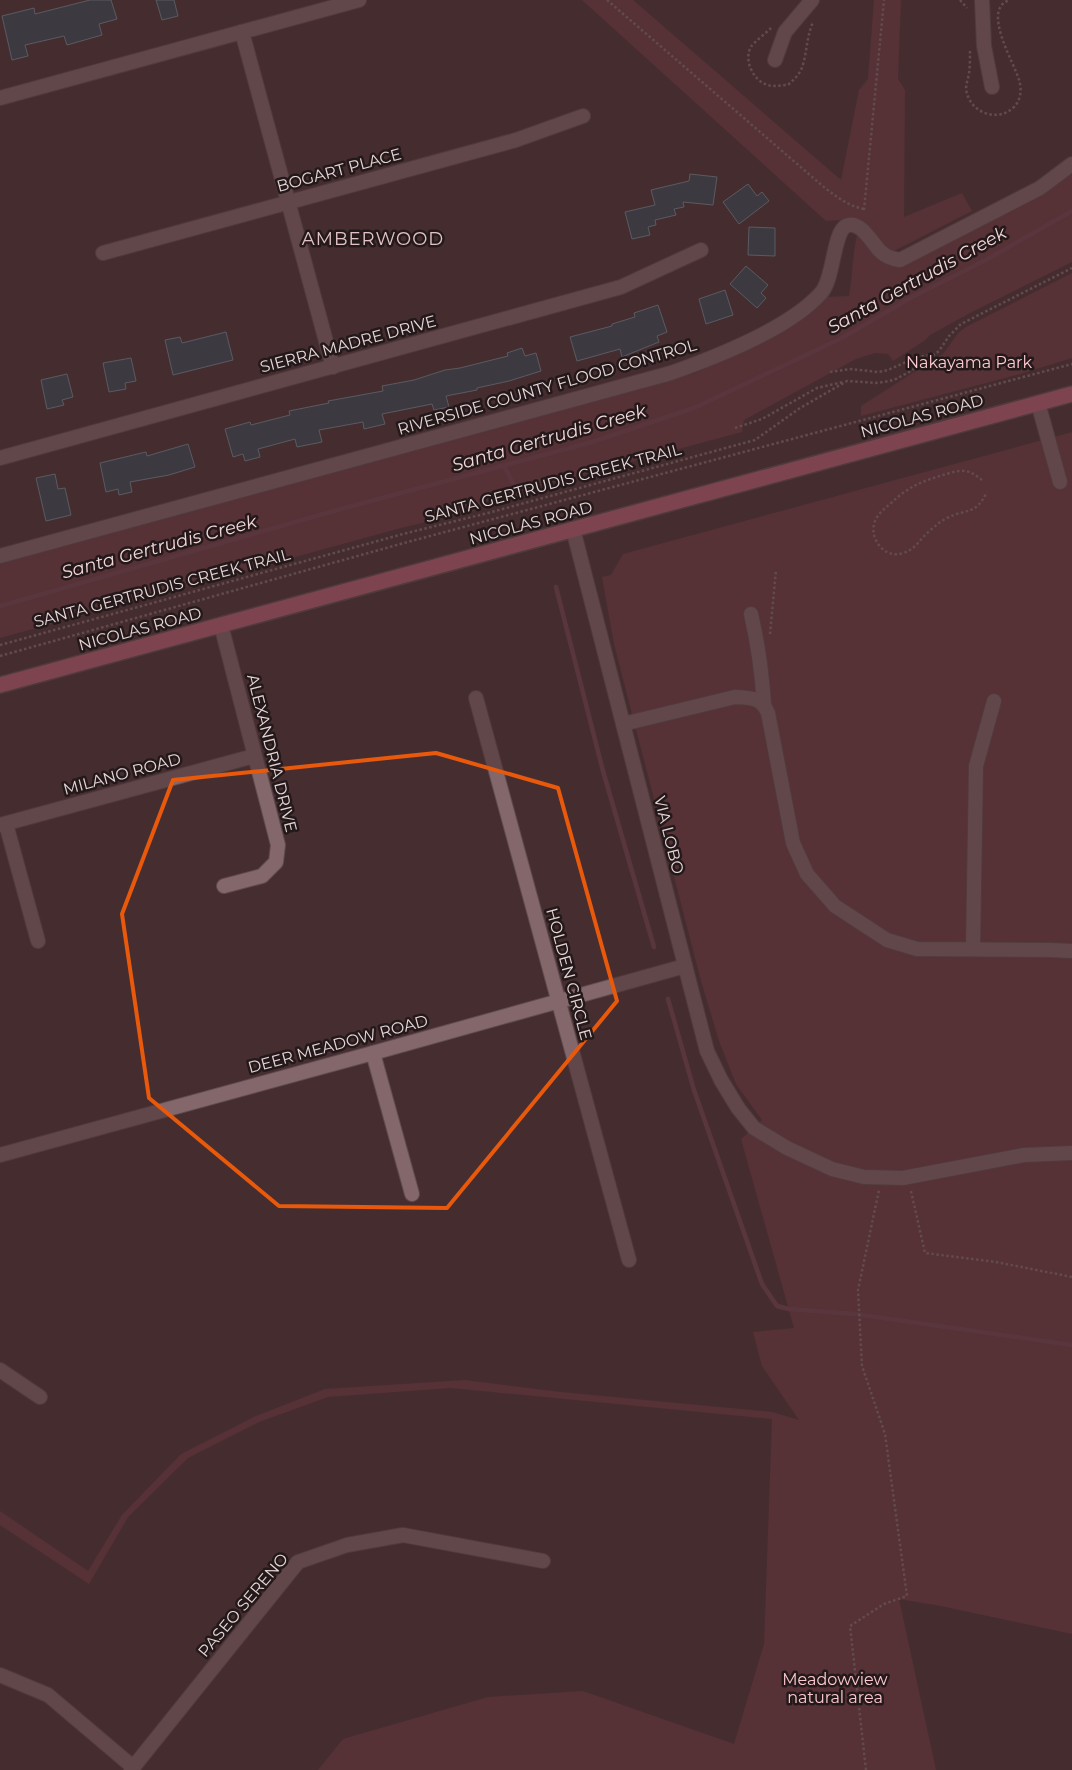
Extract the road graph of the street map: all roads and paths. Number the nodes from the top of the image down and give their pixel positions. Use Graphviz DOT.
graph roads {
  1 [pos="359,0"];
  2 [pos="607,0"];
  3 [pos="812,0"];
  4 [pos="884,0"];
  5 [pos="982,0"];
  6 [pos="242,32"];
  7 [pos="775,60"];
  8 [pos="992,88"];
  9 [pos="0,98"];
  10 [pos="583,116"];
  11 [pos="1072,164"];
  12 [pos="288,202"];
  13 [pos="864,210"];
  14 [pos="864,215"];
  15 [pos="700,250"];
  16 [pos="103,253"];
  17 [pos="1072,268"];
  18 [pos="935,354"];
  19 [pos="1072,364"];
  20 [pos="333,367"];
  21 [pos="830,372"];
  22 [pos="847,381"];
  23 [pos="1072,394"];
  24 [pos="1038,403"];
  25 [pos="735,428"];
  26 [pos="0,458"];
  27 [pos="982,480"];
  28 [pos="1060,482"];
  29 [pos="988,492"];
  30 [pos="574,529"];
  31 [pos="0,556"];
  32 [pos="776,570"];
  33 [pos="750,614"];
  34 [pos="221,624"];
  35 [pos="770,638"];
  36 [pos="0,645"];
  37 [pos="0,656"];
  38 [pos="0,685"];
  39 [pos="476,698"];
  40 [pos="994,701"];
  41 [pos="764,704"];
  42 [pos="623,724"];
  43 [pos="254,756"];
  44 [pos="3,824"];
  45 [pos="224,886"];
  46 [pos="38,941"];
  47 [pos="973,949"];
  48 [pos="1072,952"];
  49 [pos="685,966"];
  50 [pos="559,1001"];
  51 [pos="373,1053"];
  52 [pos="1072,1153"];
  53 [pos="0,1155"];
  54 [pos="910,1177"];
  55 [pos="882,1178"];
  56 [pos="412,1194"];
  57 [pos="629,1260"];
  58 [pos="1072,1277"];
  59 [pos="0,1370"];
  60 [pos="40,1397"];
  61 [pos="544,1561"];
  62 [pos="0,1675"];
  63 [pos="132,1768"];
  64 [pos="866,1770"];
  1 -- 6 [label="street"];
  2 -- 13 [label="path"];
  3 -- 7 [label="street"];
  4 -- 13 [label="path"];
  5 -- 8 [label="street"];
  6 -- 9 [label="street"];
  6 -- 12 [label="street"];
  10 -- 12 [label="street, BOGART PLACE"];
  11 -- 31 [label="street, RIVERSIDE COUNTY FLOOD CONTROL"];
  12 -- 16 [label="street, BOGART PLACE"];
  12 -- 20 [label="street"];
  13 -- 14 [label="path"];
  15 -- 20 [label="street, SIERRA MADRE DRIVE"];
  17 -- 18 [label="path"];
  18 -- 21 [label="path"];
  18 -- 22 [label="path"];
  19 -- 37 [label="path"];
  20 -- 26 [label="street, SIERRA MADRE DRIVE"];
  22 -- 25 [label="path"];
  22 -- 36 [label="path, SANTA GERTRUDIS CREEK TRAIL"];
  23 -- 24 [label="main road, NICOLAS ROAD"];
  24 -- 28 [label="street"];
  24 -- 30 [label="main road, NICOLAS ROAD"];
  27 -- 29 [label="path"];
  30 -- 34 [label="main road, NICOLAS ROAD"];
  30 -- 42 [label="street, VIA LOBO"];
  32 -- 35 [label="path"];
  33 -- 41 [label="street"];
  34 -- 38 [label="main road, NICOLAS ROAD"];
  34 -- 43 [label="street, ALEXANDRIA DRIVE"];
  39 -- 50 [label="street, HOLDEN CIRCLE"];
  40 -- 47 [label="street"];
  41 -- 42 [label="street"];
  41 -- 47 [label="street"];
  42 -- 49 [label="street, VIA LOBO"];
  43 -- 44 [label="street, MILANO ROAD"];
  43 -- 45 [label="street, ALEXANDRIA DRIVE"];
  44 -- 46 [label="street"];
  47 -- 48 [label="street"];
  49 -- 50 [label="street, DEER MEADOW ROAD"];
  49 -- 55 [label="street, VIA LOBO"];
  50 -- 51 [label="street, DEER MEADOW ROAD"];
  50 -- 57 [label="street, HOLDEN CIRCLE"];
  51 -- 53 [label="street, DEER MEADOW ROAD"];
  51 -- 56 [label="street"];
  52 -- 54 [label="street, VIA LOBO"];
  54 -- 55 [label="street, VIA LOBO"];
  54 -- 58 [label="path"];
  55 -- 64 [label="path"];
  59 -- 60 [label="street"];
  61 -- 63 [label="street, PASEO SERENO"];
  62 -- 63 [label="street"];
}
